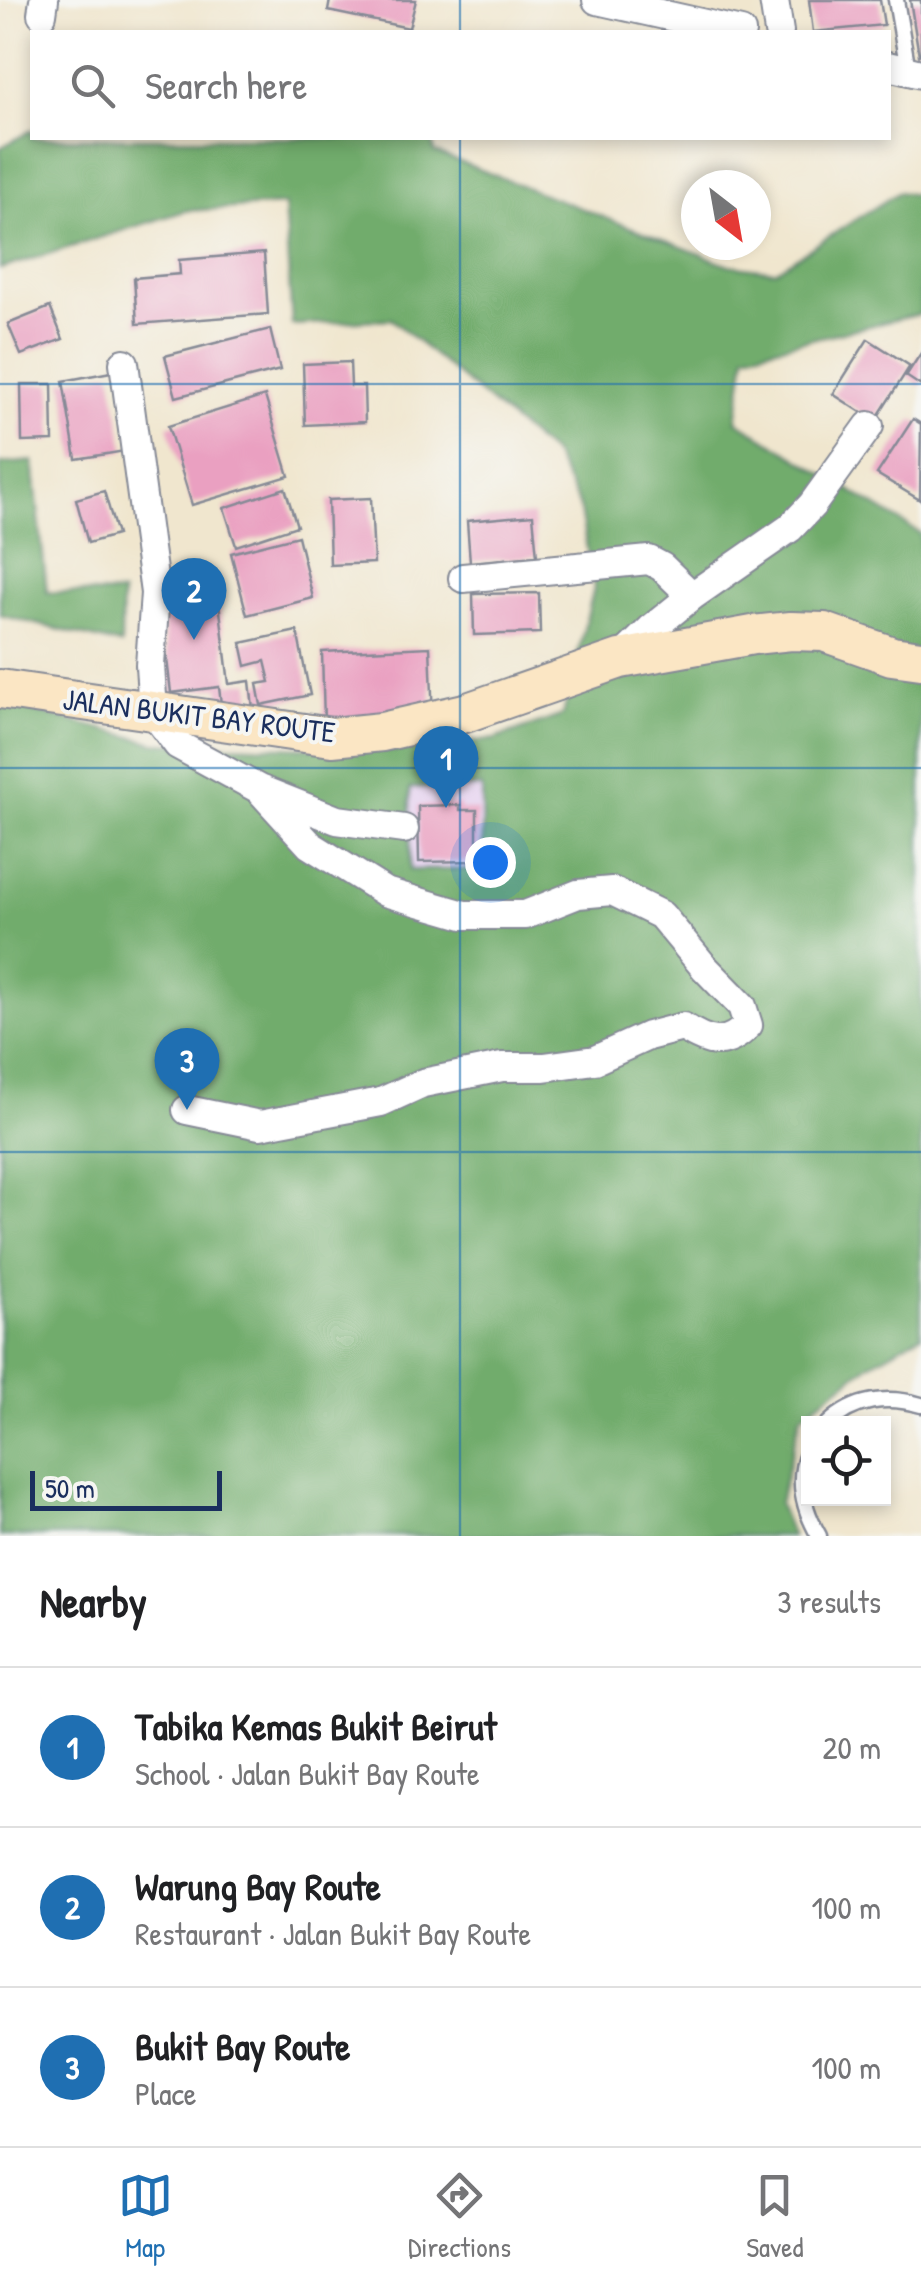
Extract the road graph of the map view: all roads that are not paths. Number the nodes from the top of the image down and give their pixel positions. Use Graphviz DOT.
graph roads {
  1 [pos="597,0"];
  2 [pos="774,0"];
  3 [pos="896,0"];
  4 [pos="660,8"];
  5 [pos="733,30"];
  6 [pos="779,30"];
  7 [pos="906,70"];
  8 [pos="124,363"];
  9 [pos="870,426"];
  10 [pos="463,578"];
  11 [pos="692,596"];
  12 [pos="620,660"];
  13 [pos="921,660"];
  14 [pos="0,689"];
  15 [pos="154,712"];
  16 [pos="259,789"];
  17 [pos="404,829"];
  18 [pos="187,1110"];
  19 [pos="921,1406"];
  20 [pos="836,1416"];
  21 [pos="804,1506"];
  22 [pos="819,1536"];
  1 -- 4 [label="street"];
  2 -- 6 [label="street"];
  3 -- 7 [label="lane"];
  4 -- 5 [label="street"];
  8 -- 15 [label="street"];
  9 -- 11 [label="street"];
  10 -- 11 [label="street"];
  11 -- 12 [label="street"];
  12 -- 13 [label="street, JALAN BUKIT BAY ROUTE"];
  12 -- 15 [label="street, JALAN BUKIT BAY ROUTE"];
  14 -- 15 [label="street, JALAN BUKIT BAY ROUTE"];
  15 -- 16 [label="street"];
  16 -- 17 [label="street"];
  16 -- 18 [label="street"];
  19 -- 20 [label="lane"];
  21 -- 22 [label="lane"];
}
